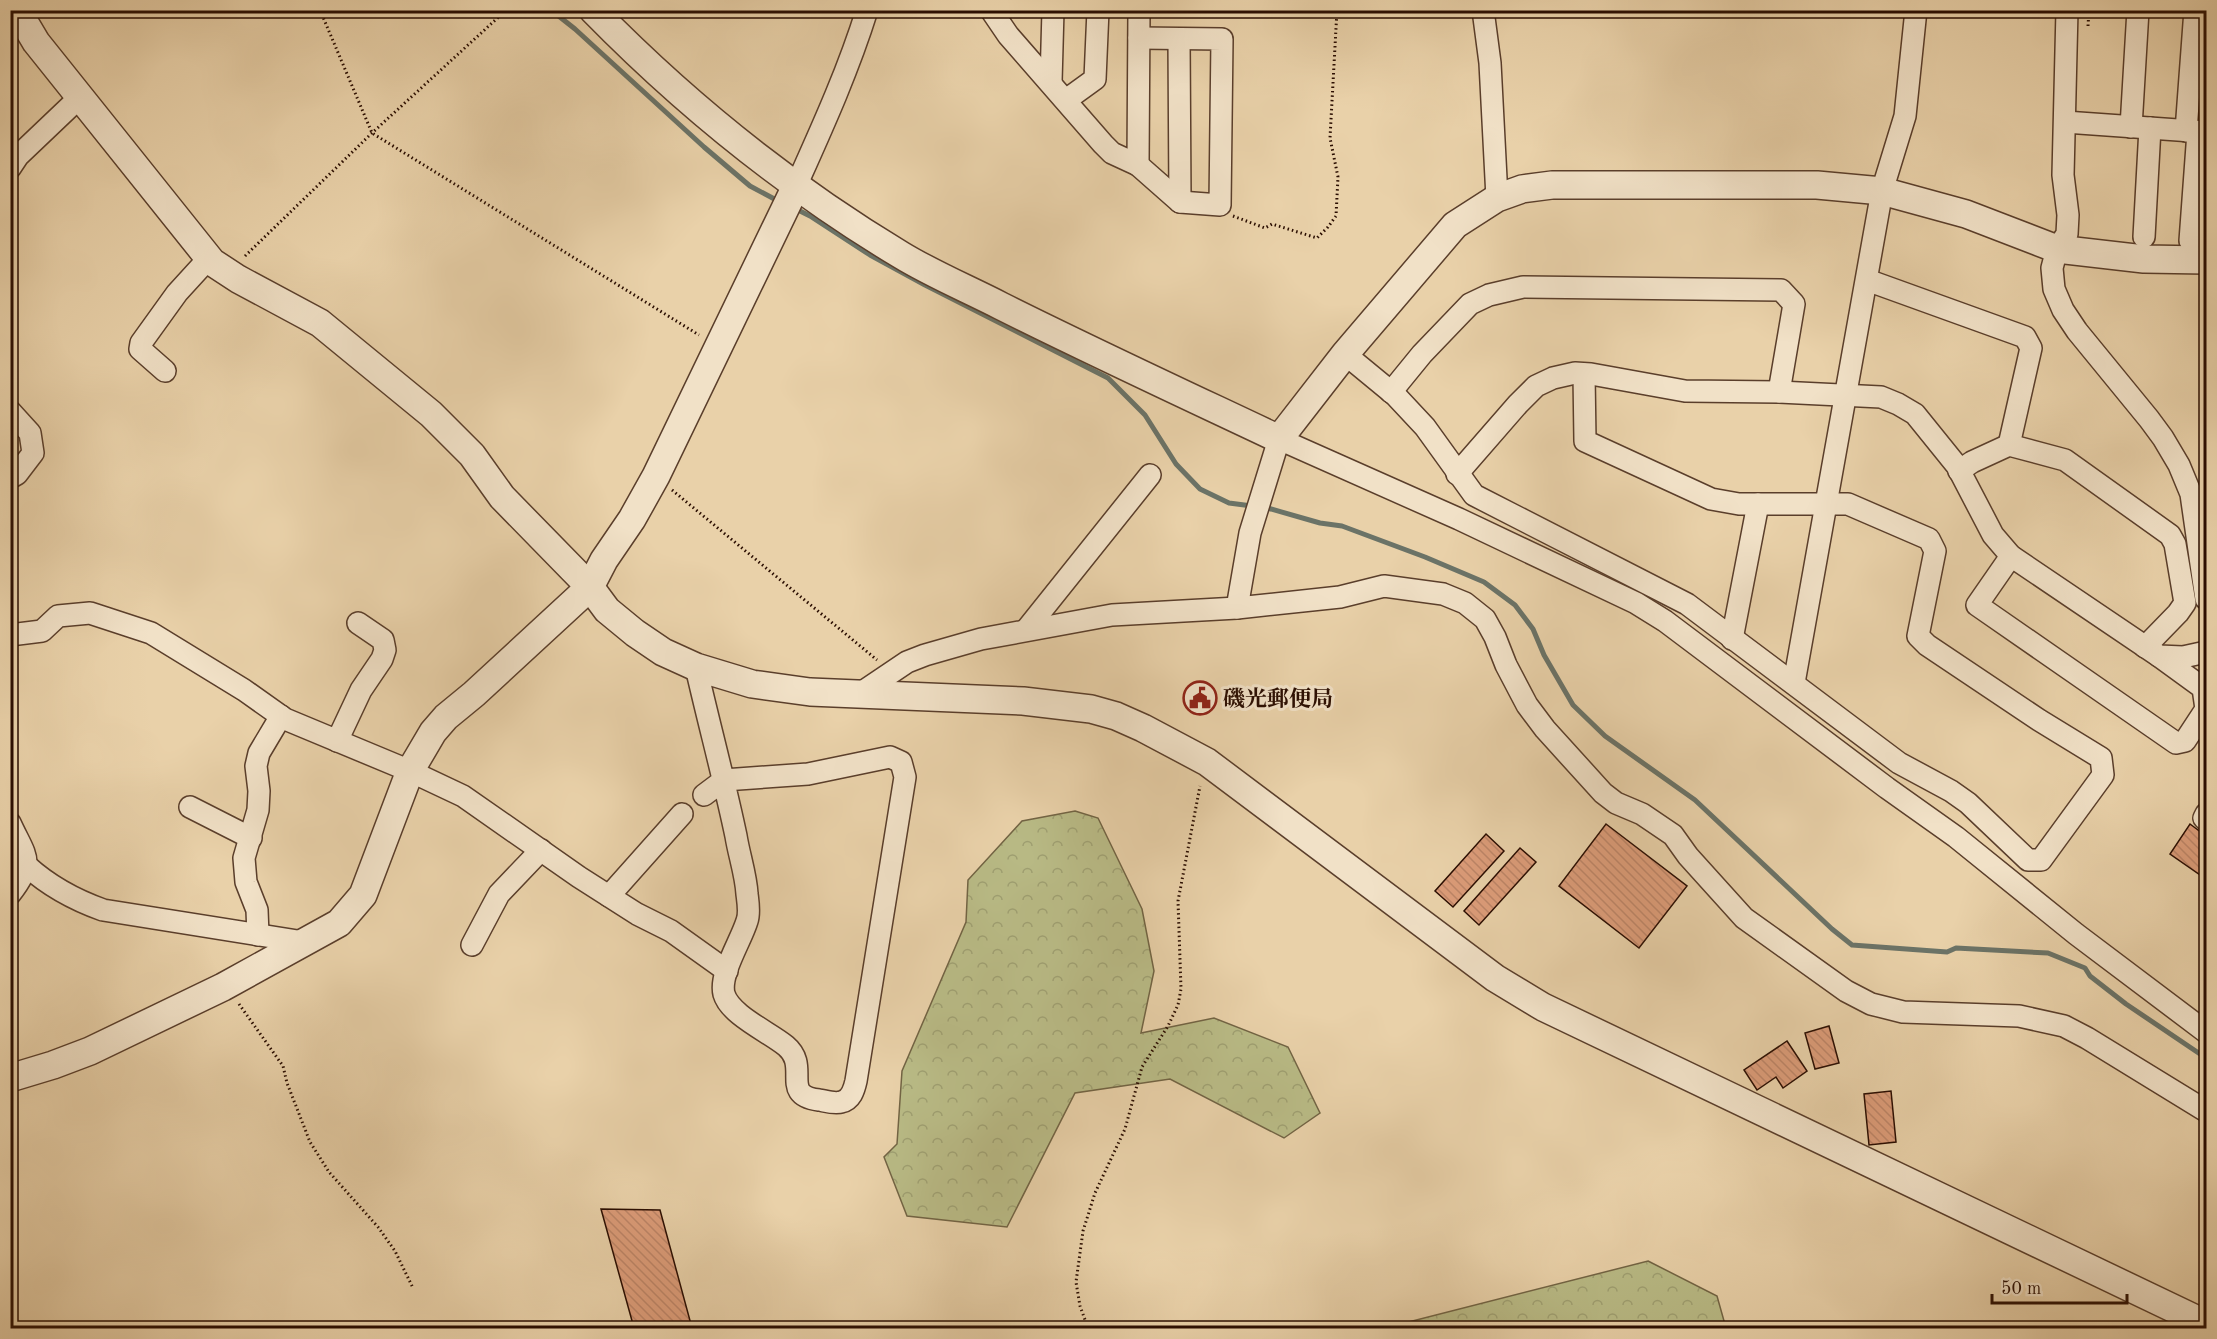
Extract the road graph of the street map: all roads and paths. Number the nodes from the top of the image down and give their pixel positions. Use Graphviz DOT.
graph roads {
  1 [pos="17,10"];
  2 [pos="320,10"];
  3 [pos="593,10"];
  4 [pos="867,10"];
  5 [pos="991,10"];
  6 [pos="1053,10"];
  7 [pos="1098,10"];
  8 [pos="1139,10"];
  9 [pos="1337,10"];
  10 [pos="1483,10"];
  11 [pos="1917,10"];
  12 [pos="2067,10"];
  13 [pos="2138,10"];
  14 [pos="2195,10"];
  15 [pos="503,12"];
  16 [pos="1139,38"];
  17 [pos="1179,39"];
  18 [pos="1051,82"];
  19 [pos="80,97"];
  20 [pos="1066,100"];
  21 [pos="2065,122"];
  22 [pos="2140,128"];
  23 [pos="2197,132"];
  24 [pos="372,133"];
  25 [pos="1138,165"];
  26 [pos="10,168"];
  27 [pos="1882,191"];
  28 [pos="791,197"];
  29 [pos="1497,198"];
  30 [pos="1180,202"];
  31 [pos="1220,205"];
  32 [pos="2144,237"];
  33 [pos="2057,249"];
  34 [pos="2198,251"];
  35 [pos="218,265"];
  36 [pos="1867,280"];
  37 [pos="719,347"];
  38 [pos="1345,354"];
  39 [pos="165,371"];
  40 [pos="1584,374"];
  41 [pos="1391,392"];
  42 [pos="1779,392"];
  43 [pos="1846,395"];
  44 [pos="10,411"];
  45 [pos="1279,439"];
  46 [pos="2008,445"];
  47 [pos="1959,471"];
  48 [pos="1457,474"];
  49 [pos="1150,475"];
  50 [pos="656,476"];
  51 [pos="10,478"];
  52 [pos="1758,504"];
  53 [pos="1826,504"];
  54 [pos="2012,556"];
  55 [pos="590,587"];
  56 [pos="2206,599"];
  57 [pos="1237,608"];
  58 [pos="358,623"];
  59 [pos="1026,630"];
  60 [pos="10,635"];
  61 [pos="1732,639"];
  62 [pos="2152,652"];
  63 [pos="2206,652"];
  64 [pos="696,668"];
  65 [pos="893,671"];
  66 [pos="1794,683"];
  67 [pos="861,693"];
  68 [pos="281,716"];
  69 [pos="338,741"];
  70 [pos="1207,762"];
  71 [pos="410,771"];
  72 [pos="724,780"];
  73 [pos="704,795"];
  74 [pos="190,807"];
  75 [pos="682,814"];
  76 [pos="2206,814"];
  77 [pos="2206,820"];
  78 [pos="10,823"];
  79 [pos="251,838"];
  80 [pos="541,850"];
  81 [pos="27,866"];
  82 [pos="10,894"];
  83 [pos="609,896"];
  84 [pos="258,934"];
  85 [pos="304,942"];
  86 [pos="472,945"];
  87 [pos="727,971"];
  88 [pos="226,985"];
  89 [pos="2206,1032"];
  90 [pos="10,1078"];
  91 [pos="2206,1111"];
  92 [pos="413,1288"];
  93 [pos="2206,1324"];
  94 [pos="1088,1329"];
  1 -- 19 [label="street"];
  2 -- 24 [label="path"];
  3 -- 28 [label="street"];
  4 -- 28 [label="street"];
  5 -- 18 [label="street"];
  6 -- 18 [label="street"];
  7 -- 20 [label="street"];
  8 -- 16 [label="street"];
  9 -- 31 [label="path"];
  10 -- 29 [label="street"];
  11 -- 27 [label="street"];
  12 -- 21 [label="street"];
  13 -- 22 [label="street"];
  14 -- 23 [label="street"];
  15 -- 24 [label="path"];
  16 -- 17 [label="street"];
  16 -- 25 [label="street"];
  17 -- 30 [label="street"];
  17 -- 31 [label="street"];
  18 -- 20 [label="street"];
  19 -- 26 [label="street"];
  19 -- 35 [label="street"];
  20 -- 25 [label="street"];
  21 -- 22 [label="street"];
  21 -- 33 [label="street"];
  22 -- 23 [label="street"];
  22 -- 32 [label="street"];
  23 -- 34 [label="street"];
  24 -- 35 [label="path"];
  24 -- 37 [label="path"];
  25 -- 30 [label="street"];
  27 -- 29 [label="street"];
  27 -- 33 [label="street"];
  27 -- 36 [label="street"];
  28 -- 37 [label="street"];
  28 -- 45 [label="street"];
  29 -- 38 [label="street"];
  30 -- 31 [label="street"];
  33 -- 34 [label="street"];
  33 -- 56 [label="street"];
  35 -- 39 [label="street"];
  35 -- 55 [label="street"];
  36 -- 43 [label="street"];
  36 -- 46 [label="street"];
  37 -- 50 [label="street"];
  38 -- 41 [label="street"];
  38 -- 45 [label="street"];
  40 -- 42 [label="street"];
  40 -- 48 [label="street"];
  40 -- 52 [label="street"];
  41 -- 42 [label="street"];
  41 -- 48 [label="street"];
  42 -- 43 [label="street"];
  43 -- 47 [label="street"];
  43 -- 53 [label="street"];
  44 -- 51 [label="street"];
  45 -- 57 [label="street"];
  45 -- 89 [label="street"];
  46 -- 47 [label="street"];
  46 -- 62 [label="street"];
  47 -- 54 [label="street"];
  48 -- 61 [label="street"];
  49 -- 59 [label="street"];
  50 -- 55 [label="street"];
  50 -- 65 [label="path"];
  52 -- 53 [label="street"];
  52 -- 61 [label="street"];
  53 -- 66 [label="street"];
  53 -- 66 [label="street"];
  54 -- 62 [label="street"];
  54 -- 62 [label="street"];
  55 -- 64 [label="street"];
  55 -- 71 [label="street"];
  57 -- 59 [label="street"];
  57 -- 91 [label="street"];
  58 -- 69 [label="street"];
  59 -- 65 [label="street"];
  60 -- 68 [label="street"];
  61 -- 66 [label="street"];
  62 -- 63 [label="street"];
  64 -- 67 [label="street"];
  64 -- 72 [label="street"];
  65 -- 67 [label="street"];
  67 -- 70 [label="street"];
  68 -- 69 [label="street"];
  68 -- 79 [label="street"];
  69 -- 71 [label="street"];
  70 -- 93 [label="street"];
  70 -- 94 [label="path"];
  71 -- 80 [label="street"];
  71 -- 85 [label="street"];
  72 -- 73 [label="street"];
  72 -- 87 [label="street"];
  72 -- 87 [label="street"];
  74 -- 79 [label="street"];
  75 -- 83 [label="street"];
  76 -- 77 [label="street"];
  78 -- 81 [label="street"];
  79 -- 84 [label="street"];
  80 -- 83 [label="street"];
  80 -- 86 [label="street"];
  81 -- 82 [label="street"];
  81 -- 84 [label="street"];
  83 -- 87 [label="street"];
  84 -- 85 [label="street"];
  85 -- 88 [label="street"];
  88 -- 90 [label="street"];
  88 -- 92 [label="path"];
}
